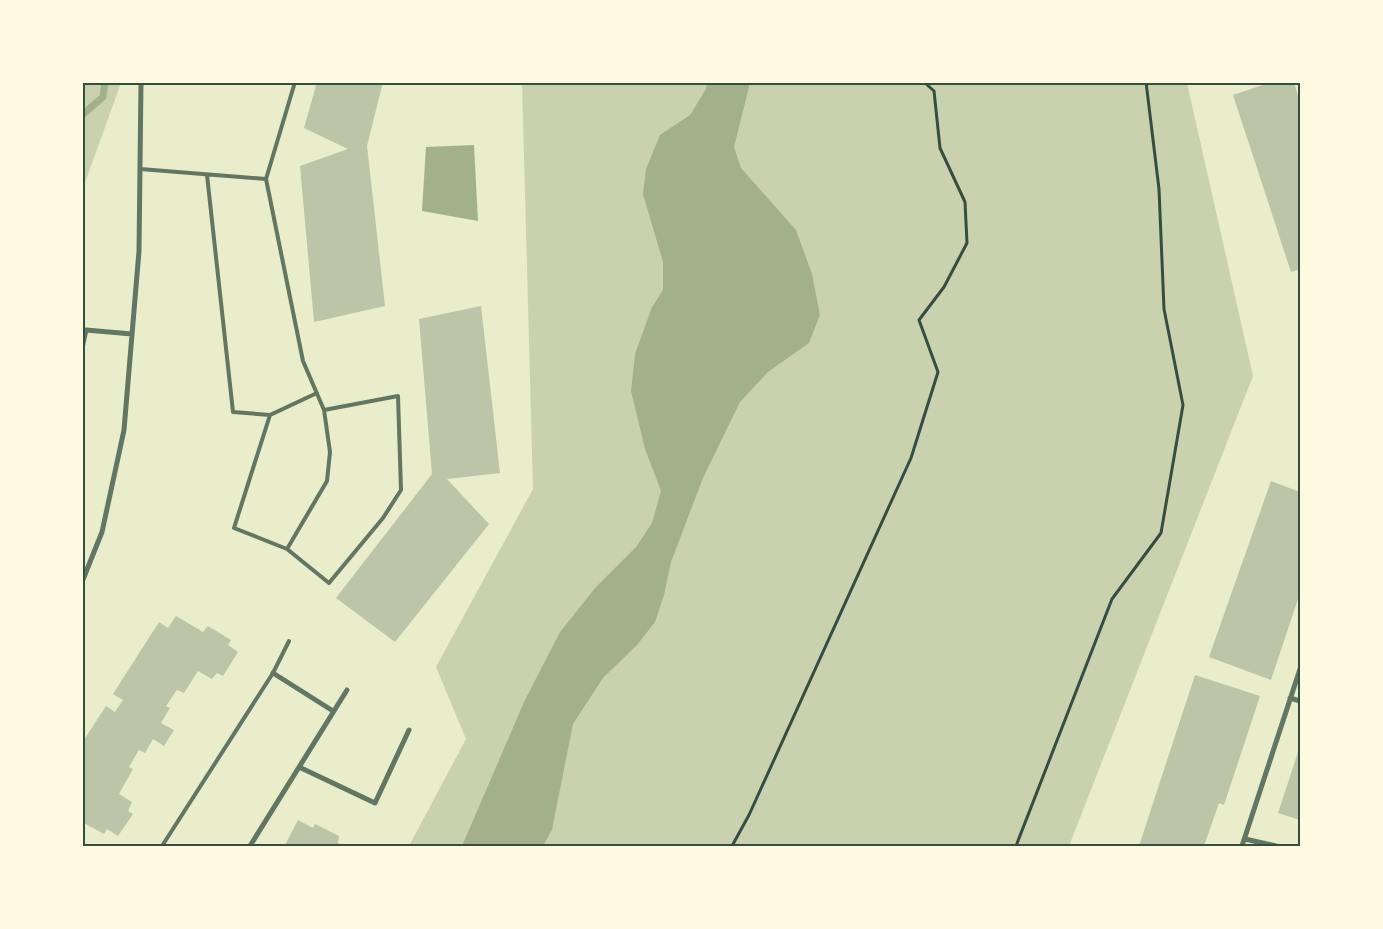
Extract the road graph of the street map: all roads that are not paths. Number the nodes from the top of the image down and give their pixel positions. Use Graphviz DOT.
graph roads {
  1 [pos="141,82"];
  2 [pos="295,82"];
  3 [pos="140,169"];
  4 [pos="207,175"];
  5 [pos="266,179"];
  6 [pos="132,334"];
  7 [pos="82,348"];
  8 [pos="317,393"];
  9 [pos="324,410"];
  10 [pos="270,415"];
  11 [pos="286,549"];
  12 [pos="82,582"];
  13 [pos="289,641"];
  14 [pos="1300,669"];
  15 [pos="273,673"];
  16 [pos="347,690"];
  17 [pos="1290,698"];
  18 [pos="1300,701"];
  19 [pos="333,712"];
  20 [pos="409,730"];
  21 [pos="300,767"];
  22 [pos="1245,839"];
  23 [pos="162,846"];
  24 [pos="250,846"];
  25 [pos="1242,846"];
  26 [pos="1276,846"];
  1 -- 3 [label="street"];
  2 -- 5 [label="lane"];
  3 -- 4 [label="lane"];
  3 -- 6 [label="street"];
  4 -- 5 [label="lane"];
  4 -- 10 [label="lane"];
  5 -- 8 [label="lane"];
  6 -- 7 [label="street"];
  6 -- 12 [label="street"];
  8 -- 9 [label="lane"];
  8 -- 10 [label="lane"];
  9 -- 11 [label="lane"];
  9 -- 11 [label="lane"];
  10 -- 11 [label="lane"];
  13 -- 15 [label="lane"];
  14 -- 17 [label="street"];
  15 -- 19 [label="street"];
  15 -- 23 [label="lane"];
  16 -- 19 [label="street"];
  17 -- 18 [label="street"];
  17 -- 22 [label="street"];
  19 -- 21 [label="street"];
  20 -- 21 [label="street"];
  21 -- 24 [label="street"];
  22 -- 25 [label="street"];
  22 -- 26 [label="street"];
}
